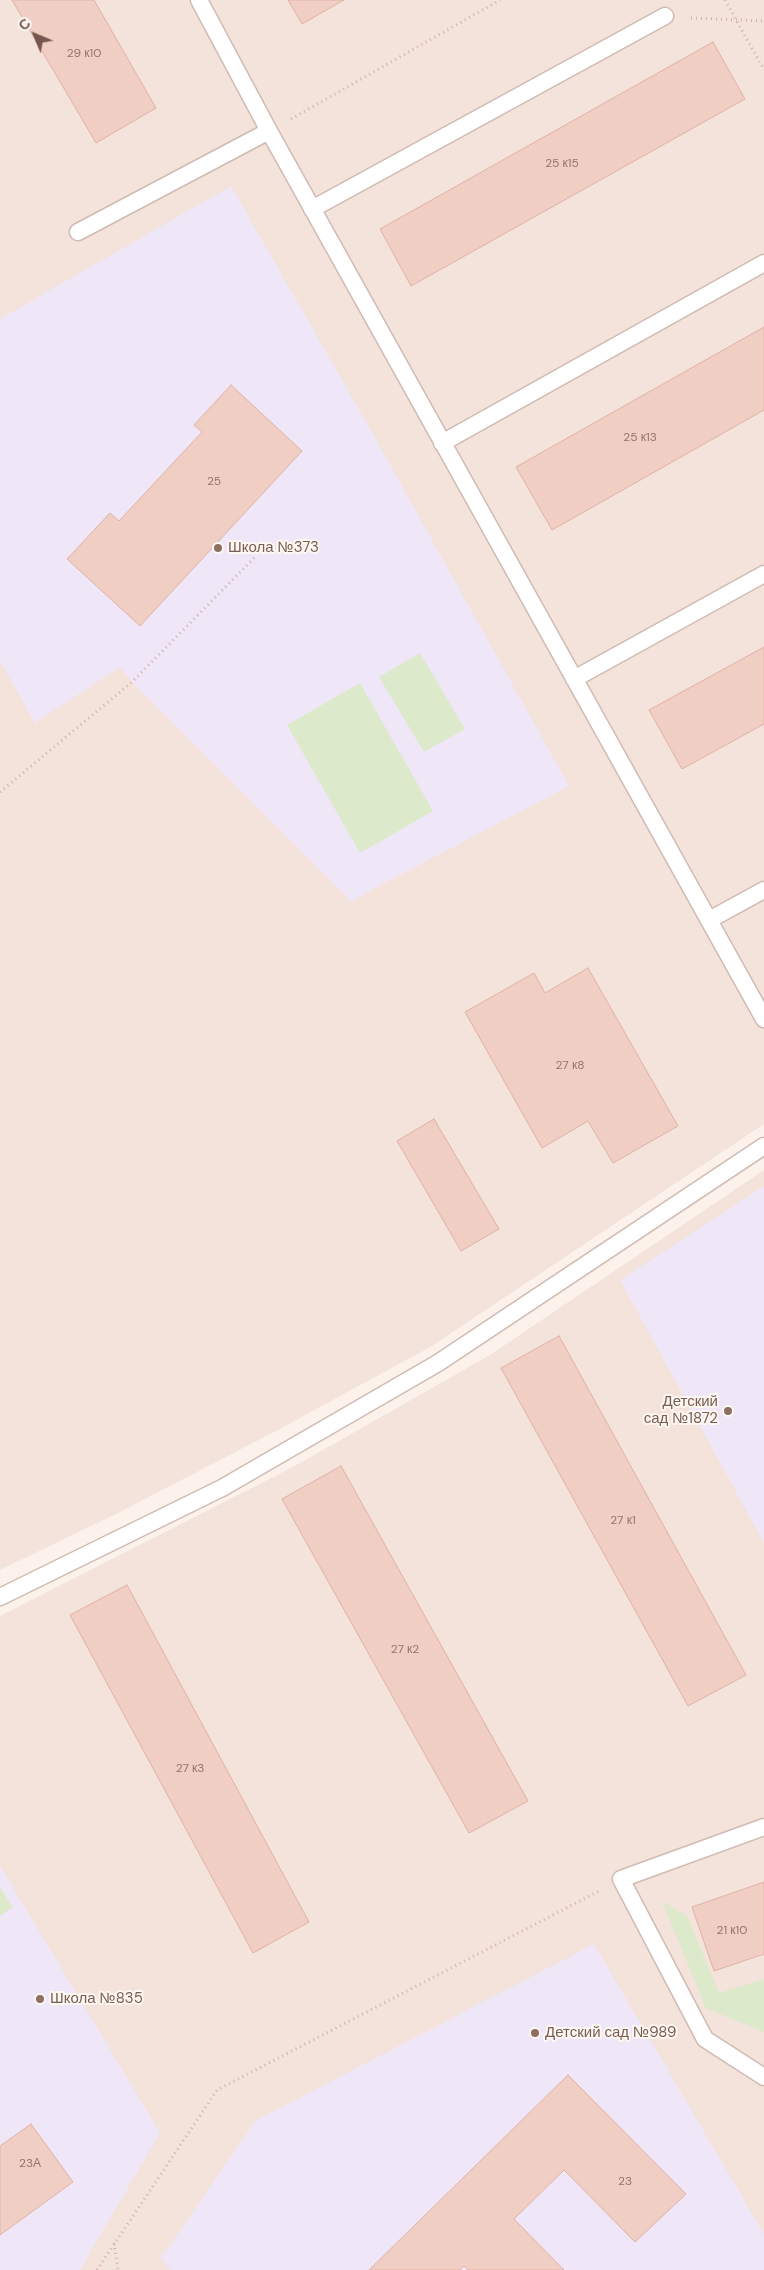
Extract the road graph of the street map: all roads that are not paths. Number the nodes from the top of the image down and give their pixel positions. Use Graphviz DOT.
graph roads {
  1 [pos="199,0"];
  2 [pos="665,16"];
  3 [pos="269,131"];
  4 [pos="312,209"];
  5 [pos="78,232"];
  6 [pos="764,263"];
  7 [pos="442,443"];
  8 [pos="764,574"];
  9 [pos="574,679"];
  10 [pos="764,890"];
  11 [pos="709,920"];
  12 [pos="764,1019"];
  13 [pos="764,1146"];
  14 [pos="0,1597"];
  15 [pos="764,1826"];
  16 [pos="764,2077"];
  1 -- 3 [label="lane"];
  2 -- 4 [label="lane"];
  3 -- 4 [label="lane"];
  3 -- 5 [label="lane"];
  4 -- 7 [label="lane"];
  6 -- 7 [label="lane"];
  7 -- 9 [label="lane"];
  8 -- 9 [label="lane"];
  9 -- 11 [label="lane"];
  10 -- 11 [label="lane"];
  11 -- 12 [label="lane"];
  13 -- 14 [label="lane"];
  15 -- 16 [label="lane"];
}
